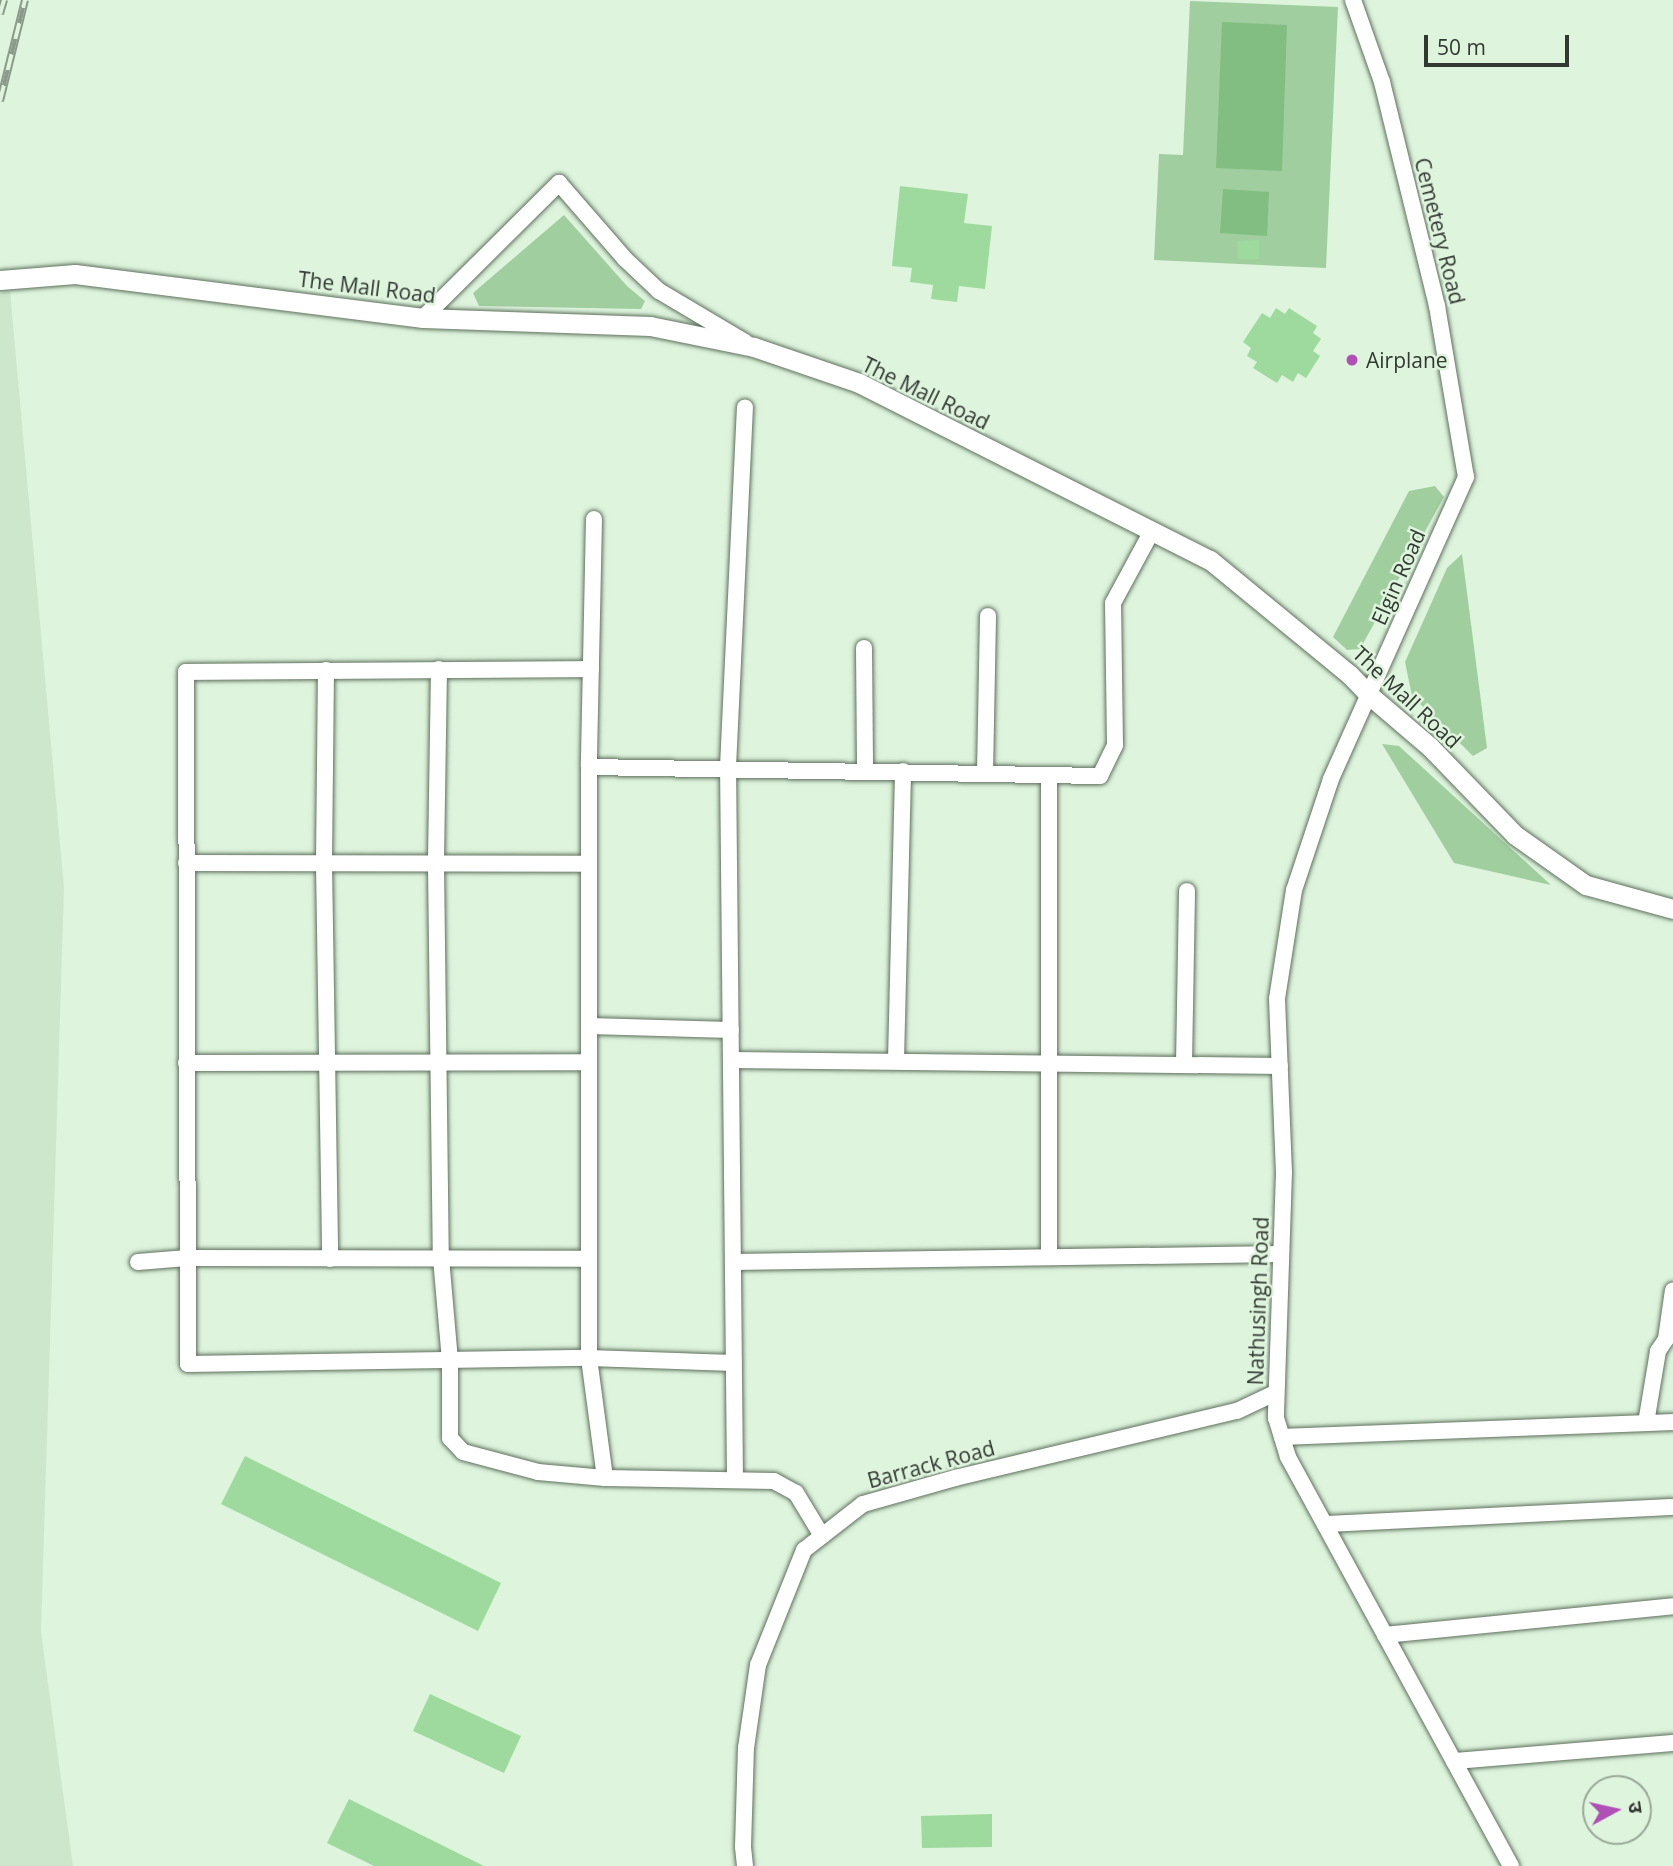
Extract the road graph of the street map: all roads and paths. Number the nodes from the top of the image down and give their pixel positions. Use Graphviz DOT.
graph roads {
  1 [pos="1353,0"];
  2 [pos="8,279"];
  3 [pos="424,318"];
  4 [pos="754,347"];
  5 [pos="745,407"];
  6 [pos="1466,477"];
  7 [pos="594,519"];
  8 [pos="1152,531"];
  9 [pos="988,616"];
  10 [pos="864,648"];
  11 [pos="591,669"];
  12 [pos="326,670"];
  13 [pos="439,670"];
  14 [pos="1368,694"];
  15 [pos="589,767"];
  16 [pos="728,767"];
  17 [pos="865,771"];
  18 [pos="903,771"];
  19 [pos="985,773"];
  20 [pos="1049,775"];
  21 [pos="186,863"];
  22 [pos="324,864"];
  23 [pos="436,864"];
  24 [pos="589,864"];
  25 [pos="1187,891"];
  26 [pos="1673,909"];
  27 [pos="589,1026"];
  28 [pos="731,1030"];
  29 [pos="731,1060"];
  30 [pos="896,1060"];
  31 [pos="1047,1061"];
  32 [pos="589,1062"];
  33 [pos="186,1063"];
  34 [pos="439,1063"];
  35 [pos="329,1064"];
  36 [pos="1184,1065"];
  37 [pos="1280,1066"];
  38 [pos="1281,1254"];
  39 [pos="1049,1257"];
  40 [pos="187,1258"];
  41 [pos="442,1258"];
  42 [pos="330,1259"];
  43 [pos="589,1259"];
  44 [pos="138,1262"];
  45 [pos="733,1262"];
  46 [pos="1673,1290"];
  47 [pos="1670,1339"];
  48 [pos="589,1358"];
  49 [pos="450,1360"];
  50 [pos="734,1363"];
  51 [pos="1275,1393"];
  52 [pos="1673,1422"];
  53 [pos="1646,1423"];
  54 [pos="1282,1437"];
  55 [pos="605,1478"];
  56 [pos="735,1478"];
  57 [pos="1673,1507"];
  58 [pos="1325,1524"];
  59 [pos="822,1536"];
  60 [pos="1673,1606"];
  61 [pos="1385,1635"];
  62 [pos="1673,1743"];
  63 [pos="1454,1761"];
  64 [pos="745,1866"];
  65 [pos="1511,1866"];
  1 -- 6 [label="street, Cemetery Road"];
  2 -- 3 [label="street, The Mall Road"];
  3 -- 4 [label="street, The Mall Road"];
  3 -- 4 [label="street"];
  4 -- 8 [label="street, The Mall Road"];
  5 -- 16 [label="street"];
  6 -- 14 [label="street, Elgin Road"];
  7 -- 11 [label="street"];
  8 -- 14 [label="street, The Mall Road"];
  8 -- 20 [label="street"];
  9 -- 19 [label="street"];
  10 -- 17 [label="street"];
  11 -- 13 [label="street"];
  11 -- 15 [label="street"];
  12 -- 13 [label="street"];
  12 -- 21 [label="street"];
  12 -- 22 [label="street"];
  13 -- 23 [label="street"];
  14 -- 26 [label="street, The Mall Road"];
  14 -- 37 [label="street, Nathusingh Road"];
  15 -- 16 [label="street"];
  15 -- 24 [label="street"];
  16 -- 17 [label="street"];
  16 -- 28 [label="street"];
  17 -- 18 [label="street"];
  18 -- 19 [label="street"];
  18 -- 30 [label="street"];
  19 -- 20 [label="street"];
  20 -- 31 [label="street"];
  21 -- 22 [label="street"];
  21 -- 33 [label="street"];
  22 -- 23 [label="street"];
  22 -- 35 [label="street"];
  23 -- 24 [label="street"];
  23 -- 34 [label="street"];
  24 -- 27 [label="street"];
  25 -- 36 [label="street"];
  27 -- 28 [label="street"];
  27 -- 32 [label="street"];
  28 -- 29 [label="street"];
  29 -- 30 [label="street"];
  29 -- 45 [label="street"];
  30 -- 31 [label="street"];
  31 -- 36 [label="street"];
  31 -- 39 [label="street"];
  32 -- 34 [label="street"];
  32 -- 43 [label="street"];
  33 -- 35 [label="street"];
  33 -- 40 [label="street"];
  34 -- 35 [label="street"];
  34 -- 41 [label="street"];
  35 -- 42 [label="street"];
  36 -- 37 [label="street"];
  37 -- 38 [label="street, Nathusingh Road"];
  38 -- 39 [label="street"];
  38 -- 51 [label="street, Nathusingh Road"];
  39 -- 45 [label="street"];
  40 -- 42 [label="street"];
  40 -- 44 [label="street"];
  40 -- 49 [label="street"];
  41 -- 42 [label="street"];
  41 -- 43 [label="street"];
  41 -- 49 [label="street"];
  43 -- 48 [label="street"];
  45 -- 50 [label="street"];
  46 -- 47 [label="street"];
  47 -- 53 [label="street"];
  48 -- 49 [label="street"];
  48 -- 50 [label="street"];
  48 -- 55 [label="street"];
  49 -- 55 [label="street"];
  50 -- 56 [label="street"];
  51 -- 54 [label="street, Nathusingh Road"];
  51 -- 59 [label="street, Barrack Road"];
  52 -- 53 [label="street"];
  53 -- 54 [label="street"];
  54 -- 58 [label="street, Nathusingh Road"];
  55 -- 56 [label="street"];
  56 -- 59 [label="street"];
  57 -- 58 [label="street"];
  58 -- 61 [label="street, Nathusingh Road"];
  59 -- 64 [label="street, Barrack Road"];
  60 -- 61 [label="street"];
  61 -- 63 [label="street, Nathusingh Road"];
  62 -- 63 [label="street"];
  63 -- 65 [label="street, Nathusingh Road"];
}
